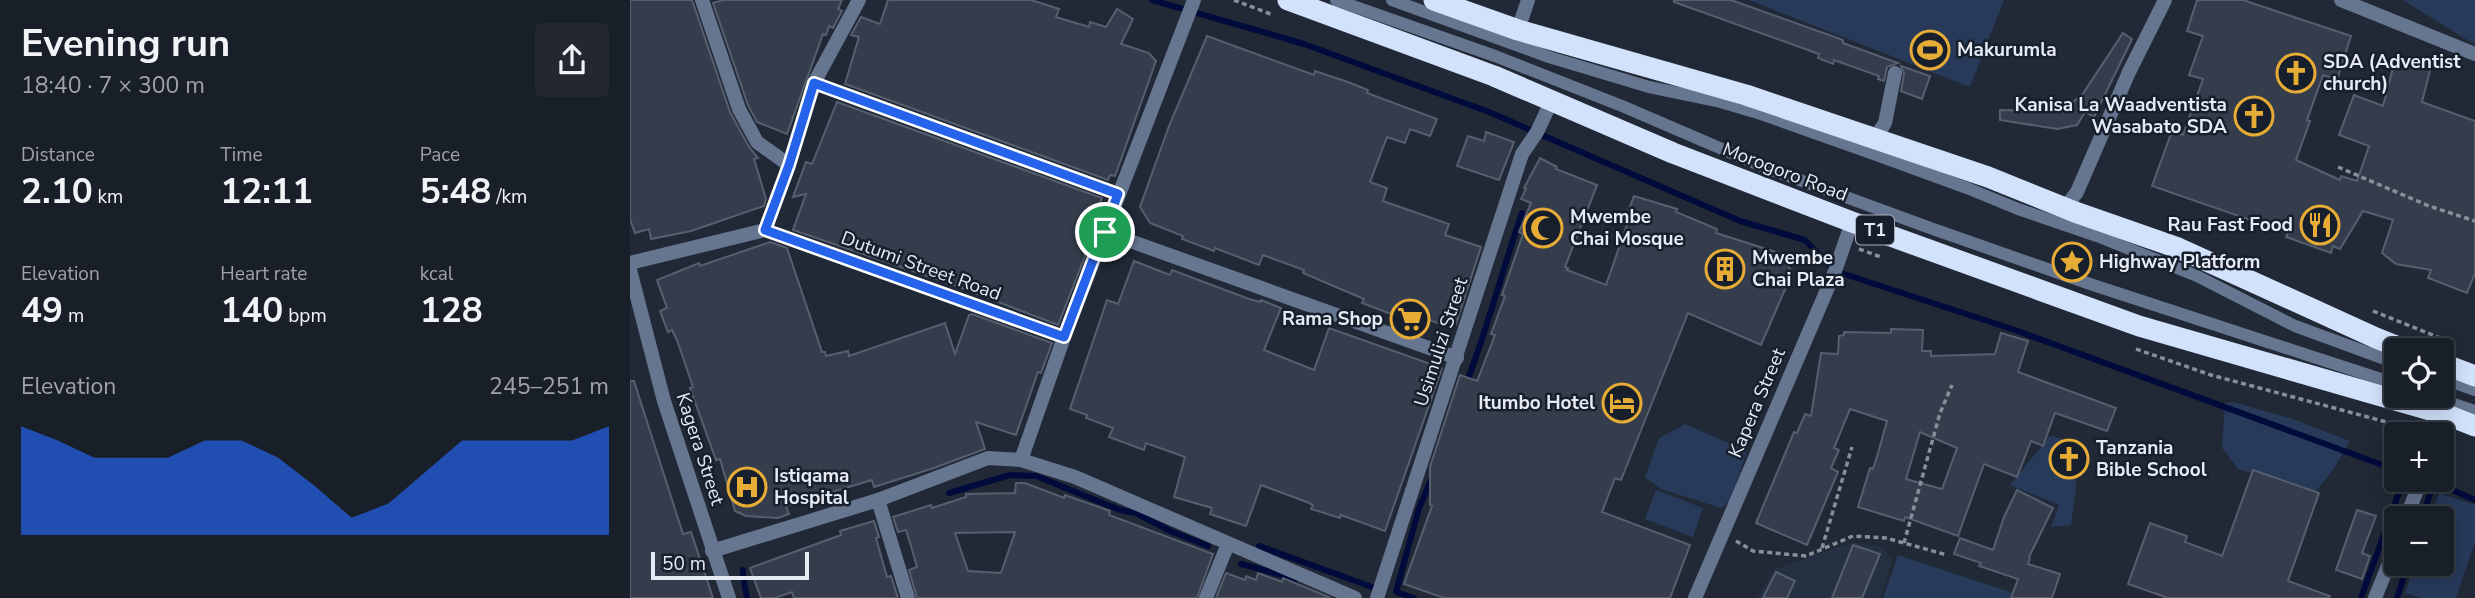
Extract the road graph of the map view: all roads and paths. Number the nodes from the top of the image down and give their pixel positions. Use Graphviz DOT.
graph roads {
  1 [pos="702,0"];
  2 [pos="859,0"];
  3 [pos="1194,0"];
  4 [pos="1288,0"];
  5 [pos="1336,0"];
  6 [pos="1392,0"];
  7 [pos="1434,0"];
  8 [pos="1528,0"];
  9 [pos="2165,0"];
  10 [pos="2341,0"];
  11 [pos="1518,30"];
  12 [pos="2475,54"];
  13 [pos="1895,73"];
  14 [pos="814,83"];
  15 [pos="1551,102"];
  16 [pos="1875,138"];
  17 [pos="789,165"];
  18 [pos="2338,167"];
  19 [pos="1118,194"];
  20 [pos="2065,208"];
  21 [pos="2475,221"];
  22 [pos="1852,222"];
  23 [pos="765,230"];
  24 [pos="1105,232"];
  25 [pos="630,263"];
  26 [pos="630,270"];
  27 [pos="1064,337"];
  28 [pos="2384,340"];
  29 [pos="1457,358"];
  30 [pos="2384,359"];
  31 [pos="2454,368"];
  32 [pos="2475,376"];
  33 [pos="2384,380"];
  34 [pos="2454,383"];
  35 [pos="1952,385"];
  36 [pos="2475,390"];
  37 [pos="2454,404"];
  38 [pos="2475,411"];
  39 [pos="2433,422"];
  40 [pos="2454,425"];
  41 [pos="2475,426"];
  42 [pos="1852,447"];
  43 [pos="1021,460"];
  44 [pos="878,499"];
  45 [pos="1722,533"];
  46 [pos="1904,542"];
  47 [pos="1228,544"];
  48 [pos="1822,548"];
  49 [pos="712,551"];
  50 [pos="1947,555"];
  51 [pos="2384,576"];
  52 [pos="729,598"];
  53 [pos="908,598"];
  54 [pos="1206,598"];
  55 [pos="1355,598"];
  56 [pos="1377,598"];
  57 [pos="1695,598"];
  58 [pos="2375,598"];
  1 -- 17 [label="street"];
  2 -- 14 [label="street"];
  3 -- 19 [label="street"];
  4 -- 15 [label="highway, Morogoro Road / T1"];
  5 -- 33 [label="lane, Morogoro Road"];
  6 -- 30 [label="lane"];
  7 -- 11 [label="highway"];
  8 -- 11 [label="street"];
  9 -- 20 [label="street"];
  10 -- 12 [label="street"];
  11 -- 16 [label="highway"];
  13 -- 16 [label="street"];
  14 -- 17 [label="street"];
  14 -- 19 [label="street"];
  15 -- 22 [label="highway, Morogoro Road / T1"];
  15 -- 29 [label="street, Usimulizi Street"];
  16 -- 20 [label="highway"];
  17 -- 23 [label="street"];
  18 -- 21 [label="path"];
  19 -- 24 [label="street"];
  20 -- 28 [label="highway"];
  22 -- 39 [label="highway, Morogoro Road / T1"];
  22 -- 45 [label="street, Kapera Street"];
  23 -- 25 [label="street"];
  23 -- 27 [label="street, Dutumi Street Road"];
  24 -- 27 [label="street"];
  24 -- 29 [label="street"];
  26 -- 49 [label="street, Kagera Street"];
  27 -- 43 [label="street"];
  29 -- 56 [label="street, Usimulizi Street"];
  31 -- 32 [label="highway"];
  34 -- 36 [label="lane"];
  35 -- 46 [label="path"];
  37 -- 38 [label="lane"];
  40 -- 41 [label="highway, Morogoro Road / T1"];
  42 -- 48 [label="path"];
  43 -- 44 [label="street"];
  43 -- 47 [label="street"];
  44 -- 49 [label="street"];
  44 -- 53 [label="street"];
  45 -- 48 [label="path"];
  45 -- 57 [label="street, Kapera Street"];
  46 -- 48 [label="path"];
  46 -- 50 [label="path"];
  47 -- 54 [label="street"];
  47 -- 55 [label="street"];
  49 -- 52 [label="street, Kagera Street"];
  51 -- 58 [label="street"];
}
